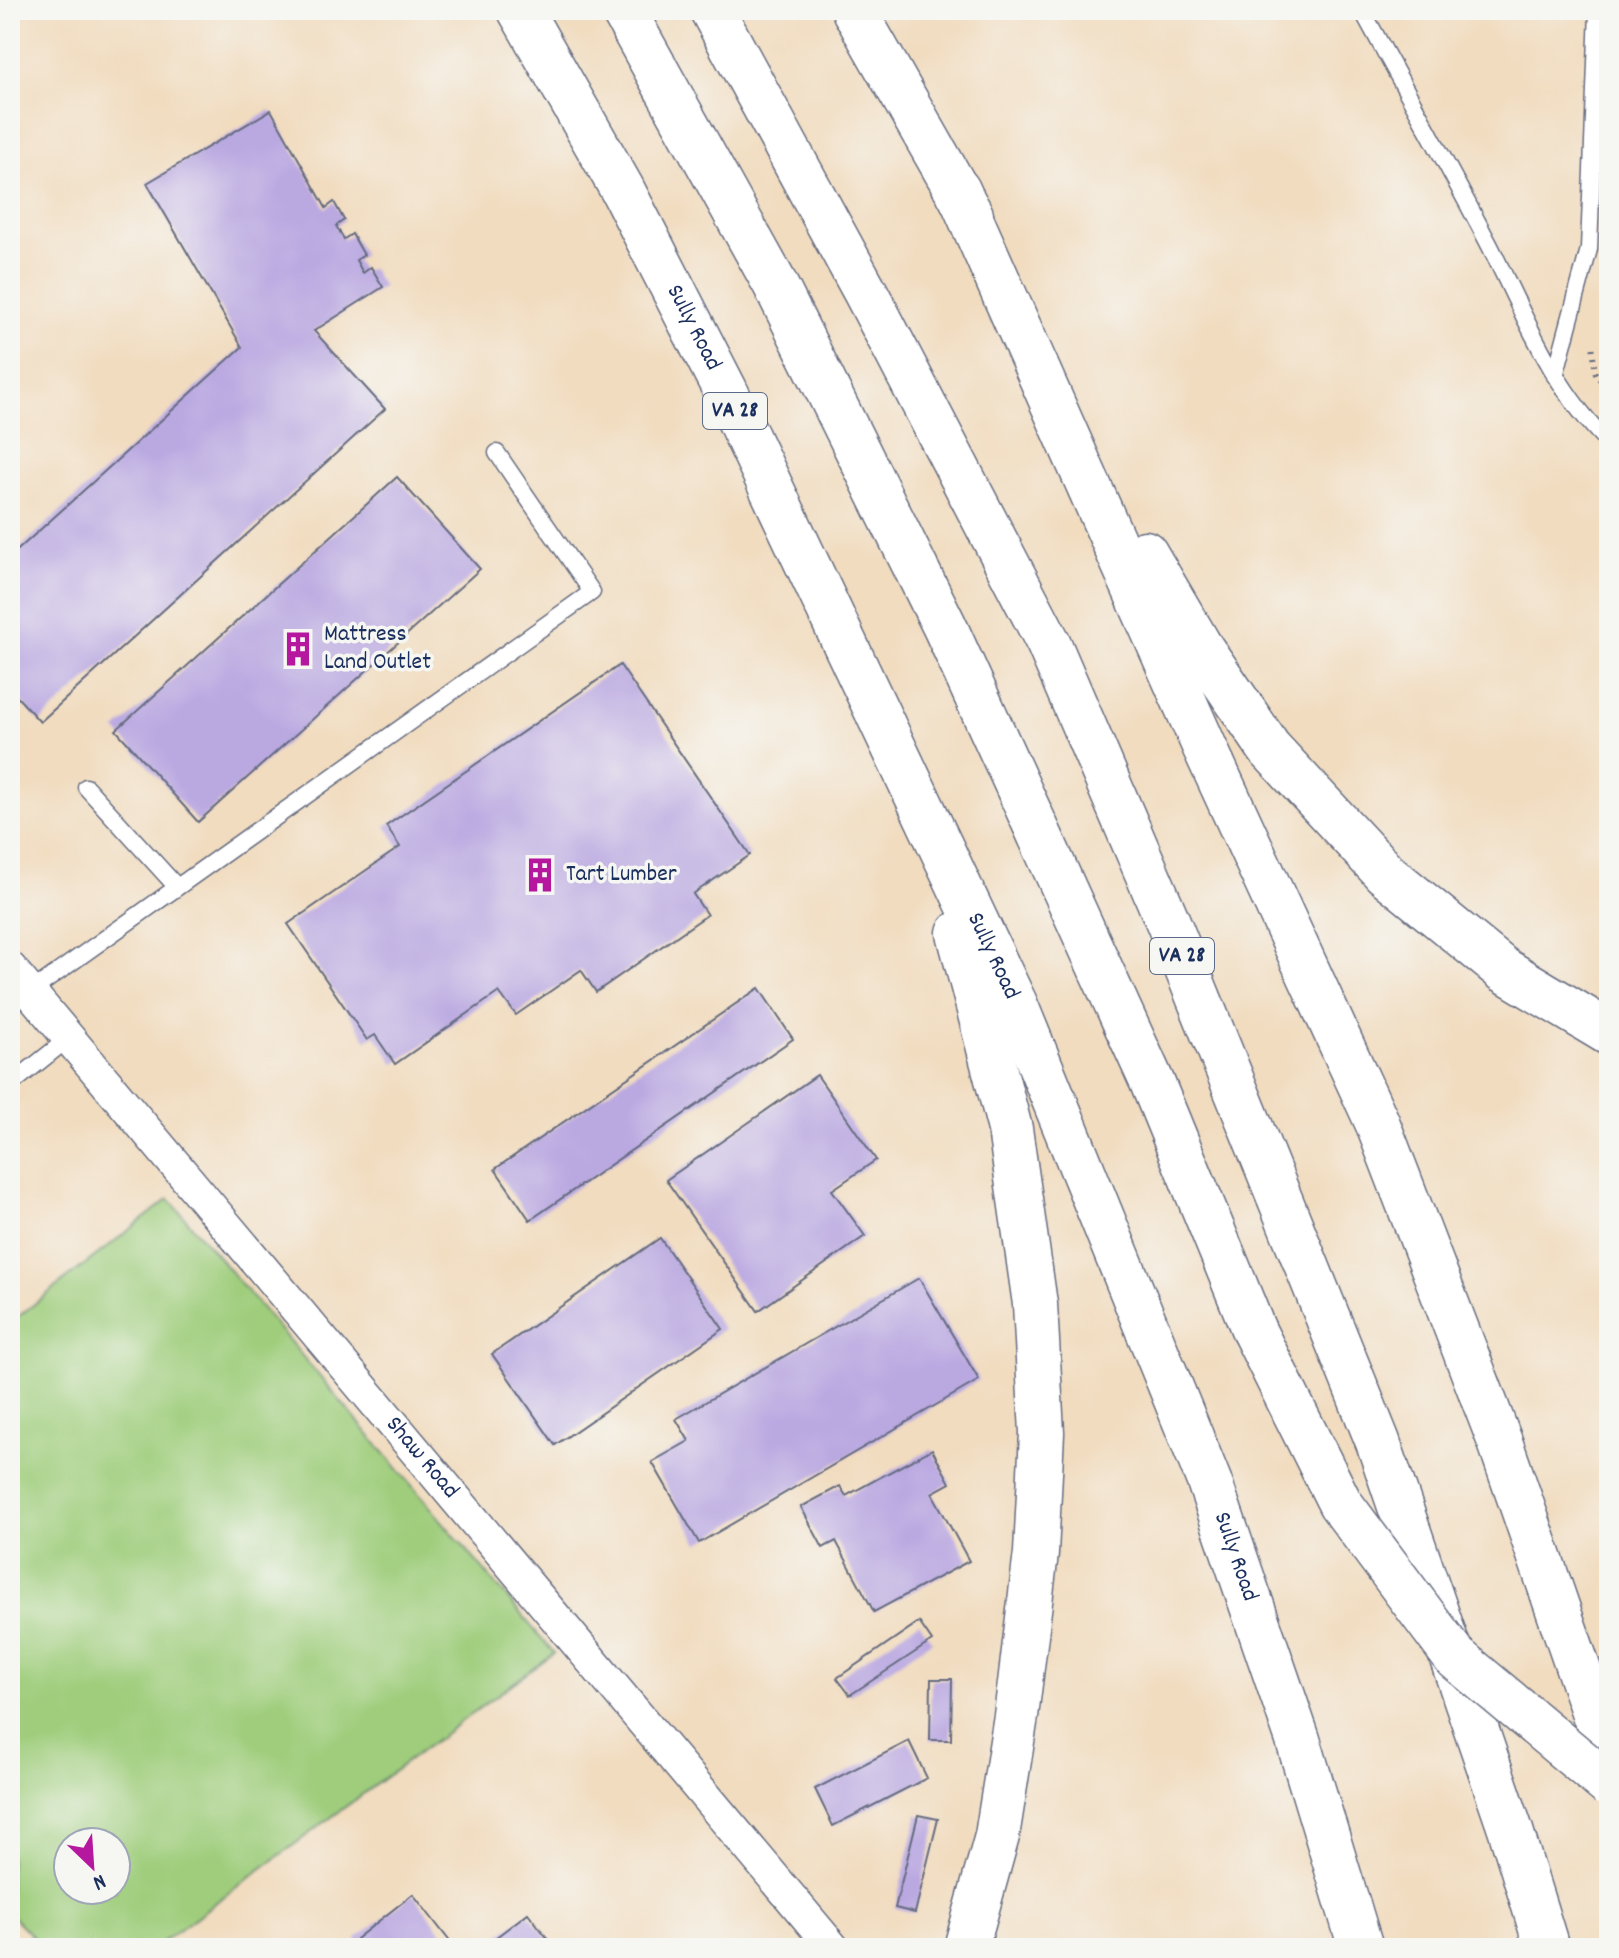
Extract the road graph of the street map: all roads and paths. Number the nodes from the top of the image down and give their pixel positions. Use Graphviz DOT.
graph roads {
  1 [pos="520,10"];
  2 [pos="623,10"];
  3 [pos="712,10"];
  4 [pos="854,10"];
  5 [pos="1362,10"];
  6 [pos="1598,10"];
  7 [pos="958,190"];
  8 [pos="1592,334"];
  9 [pos="1555,376"];
  10 [pos="1609,395"];
  11 [pos="1609,443"];
  12 [pos="497,453"];
  13 [pos="86,787"];
  14 [pos="931,822"];
  15 [pos="176,886"];
  16 [pos="20,980"];
  17 [pos="1609,1033"];
  18 [pos="69,1038"];
  19 [pos="10,1085"];
  20 [pos="1609,1757"];
  21 [pos="1609,1785"];
  22 [pos="833,1948"];
  23 [pos="966,1948"];
  24 [pos="1361,1948"];
  25 [pos="1547,1948"];
  1 -- 14 [label="highway, Sully Road / VA 28"];
  2 -- 21 [label="highway, bridge"];
  3 -- 25 [label="highway, VA 28"];
  4 -- 7 [label="highway"];
  5 -- 9 [label="lane"];
  6 -- 9 [label="lane"];
  7 -- 17 [label="highway"];
  7 -- 20 [label="highway"];
  8 -- 10 [label="path"];
  9 -- 11 [label="lane"];
  12 -- 15 [label="lane"];
  13 -- 15 [label="lane"];
  14 -- 23 [label="highway"];
  14 -- 24 [label="highway, Sully Road / VA 28"];
  15 -- 16 [label="lane"];
  16 -- 18 [label="street, Shaw Road"];
  18 -- 19 [label="lane"];
  18 -- 22 [label="street, Shaw Road"];
}
